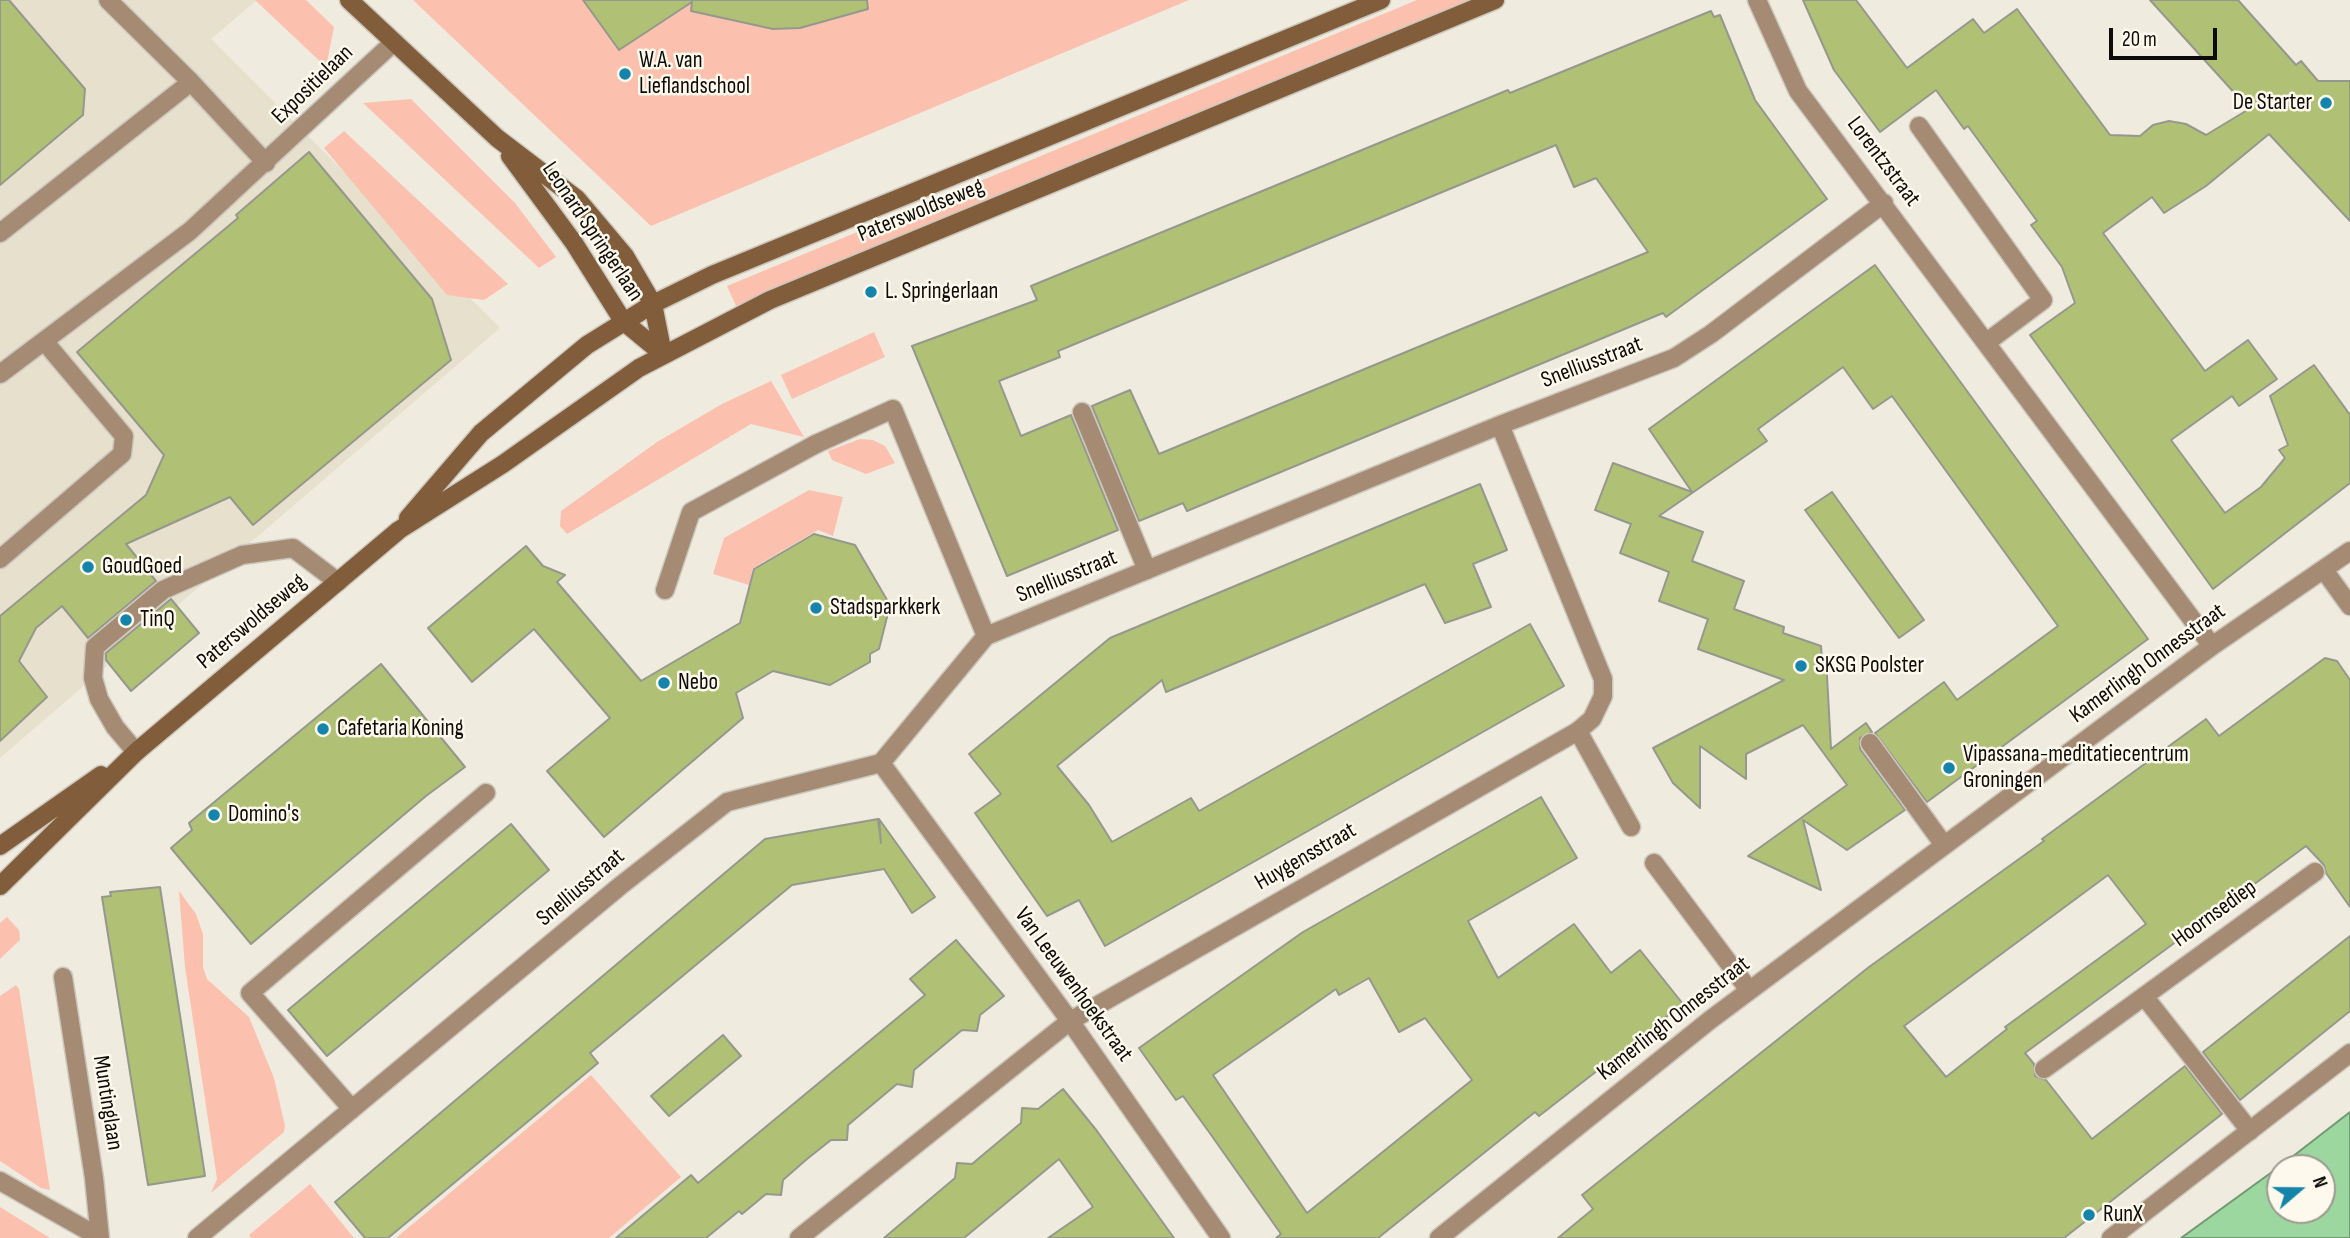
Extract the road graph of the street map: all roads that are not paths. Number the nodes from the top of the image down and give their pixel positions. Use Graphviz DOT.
graph roads {
  1 [pos="108,0"];
  2 [pos="349,0"];
  3 [pos="1381,0"];
  4 [pos="1495,0"];
  5 [pos="1757,0"];
  6 [pos="394,42"];
  7 [pos="191,82"];
  8 [pos="1919,126"];
  9 [pos="497,138"];
  10 [pos="266,163"];
  11 [pos="1884,203"];
  12 [pos="0,233"];
  13 [pos="653,304"];
  14 [pos="623,321"];
  15 [pos="44,341"];
  16 [pos="1987,342"];
  17 [pos="663,354"];
  18 [pos="0,374"];
  19 [pos="1082,412"];
  20 [pos="1500,425"];
  21 [pos="399,530"];
  22 [pos="2350,551"];
  23 [pos="0,559"];
  24 [pos="1147,570"];
  25 [pos="2324,570"];
  26 [pos="338,582"];
  27 [pos="665,590"];
  28 [pos="2350,606"];
  29 [pos="986,636"];
  30 [pos="2213,646"];
  31 [pos="1578,730"];
  32 [pos="1870,743"];
  33 [pos="136,752"];
  34 [pos="881,763"];
  35 [pos="486,793"];
  36 [pos="1631,827"];
  37 [pos="1944,845"];
  38 [pos="0,846"];
  39 [pos="1654,863"];
  40 [pos="2315,872"];
  41 [pos="0,886"];
  42 [pos="63,977"];
  43 [pos="1749,990"];
  44 [pos="2144,996"];
  45 [pos="1070,1021"];
  46 [pos="2350,1053"];
  47 [pos="2044,1069"];
  48 [pos="352,1109"];
  49 [pos="2250,1131"];
  50 [pos="0,1181"];
  51 [pos="99,1237"];
  52 [pos="197,1238"];
  53 [pos="799,1238"];
  54 [pos="1221,1238"];
  55 [pos="1439,1238"];
  56 [pos="2111,1238"];
  1 -- 7 [label="street"];
  2 -- 6 [label="main road, Leonard Springerlaan"];
  3 -- 13 [label="main road, Paterswoldseweg"];
  4 -- 17 [label="main road, Paterswoldseweg"];
  5 -- 11 [label="street, Lorentzstraat"];
  6 -- 9 [label="main road, Leonard Springerlaan"];
  6 -- 10 [label="street, Expositielaan"];
  7 -- 10 [label="street"];
  7 -- 12 [label="street"];
  8 -- 16 [label="street"];
  9 -- 13 [label="main road, Leonard Springerlaan"];
  9 -- 14 [label="main road, Leonard Springerlaan"];
  10 -- 15 [label="street, Expositielaan"];
  11 -- 16 [label="street, Lorentzstraat"];
  11 -- 20 [label="street, Snelliusstraat"];
  13 -- 14 [label="main road, Paterswoldseweg"];
  13 -- 17 [label="main road, Leonard Springerlaan"];
  14 -- 17 [label="main road, Leonard Springerlaan"];
  14 -- 21 [label="main road, Paterswoldseweg"];
  15 -- 18 [label="street, Expositielaan"];
  15 -- 23 [label="street"];
  16 -- 30 [label="street, Lorentzstraat"];
  17 -- 21 [label="main road, Paterswoldseweg"];
  19 -- 24 [label="street"];
  20 -- 24 [label="street, Snelliusstraat"];
  20 -- 31 [label="street, Huygensstraat"];
  21 -- 26 [label="main road, Paterswoldseweg"];
  22 -- 25 [label="street, Kamerlingh Onnesstraat"];
  24 -- 29 [label="street, Snelliusstraat"];
  25 -- 28 [label="street"];
  25 -- 30 [label="street, Kamerlingh Onnesstraat"];
  26 -- 33 [label="main road, Paterswoldseweg"];
  26 -- 33 [label="street"];
  27 -- 29 [label="street"];
  29 -- 34 [label="street, Snelliusstraat"];
  30 -- 37 [label="street, Kamerlingh Onnesstraat"];
  31 -- 36 [label="street"];
  31 -- 45 [label="street, Huygensstraat"];
  32 -- 37 [label="street"];
  33 -- 38 [label="main road, Paterswoldseweg"];
  33 -- 41 [label="main road, Paterswoldseweg"];
  34 -- 45 [label="street, Van Leeuwenhoekstraat"];
  34 -- 48 [label="street, Snelliusstraat"];
  35 -- 48 [label="street"];
  37 -- 43 [label="street, Kamerlingh Onnesstraat"];
  39 -- 43 [label="street"];
  40 -- 44 [label="street, Hoornsediep"];
  42 -- 51 [label="street, Muntinglaan"];
  43 -- 55 [label="street, Kamerlingh Onnesstraat"];
  44 -- 47 [label="street, Hoornsediep"];
  44 -- 49 [label="street"];
  45 -- 53 [label="street, Huygensstraat"];
  45 -- 54 [label="street, Van Leeuwenhoekstraat"];
  46 -- 49 [label="street"];
  48 -- 52 [label="street, Snelliusstraat"];
  49 -- 56 [label="street"];
  50 -- 51 [label="street, Muntinglaan"];
}
